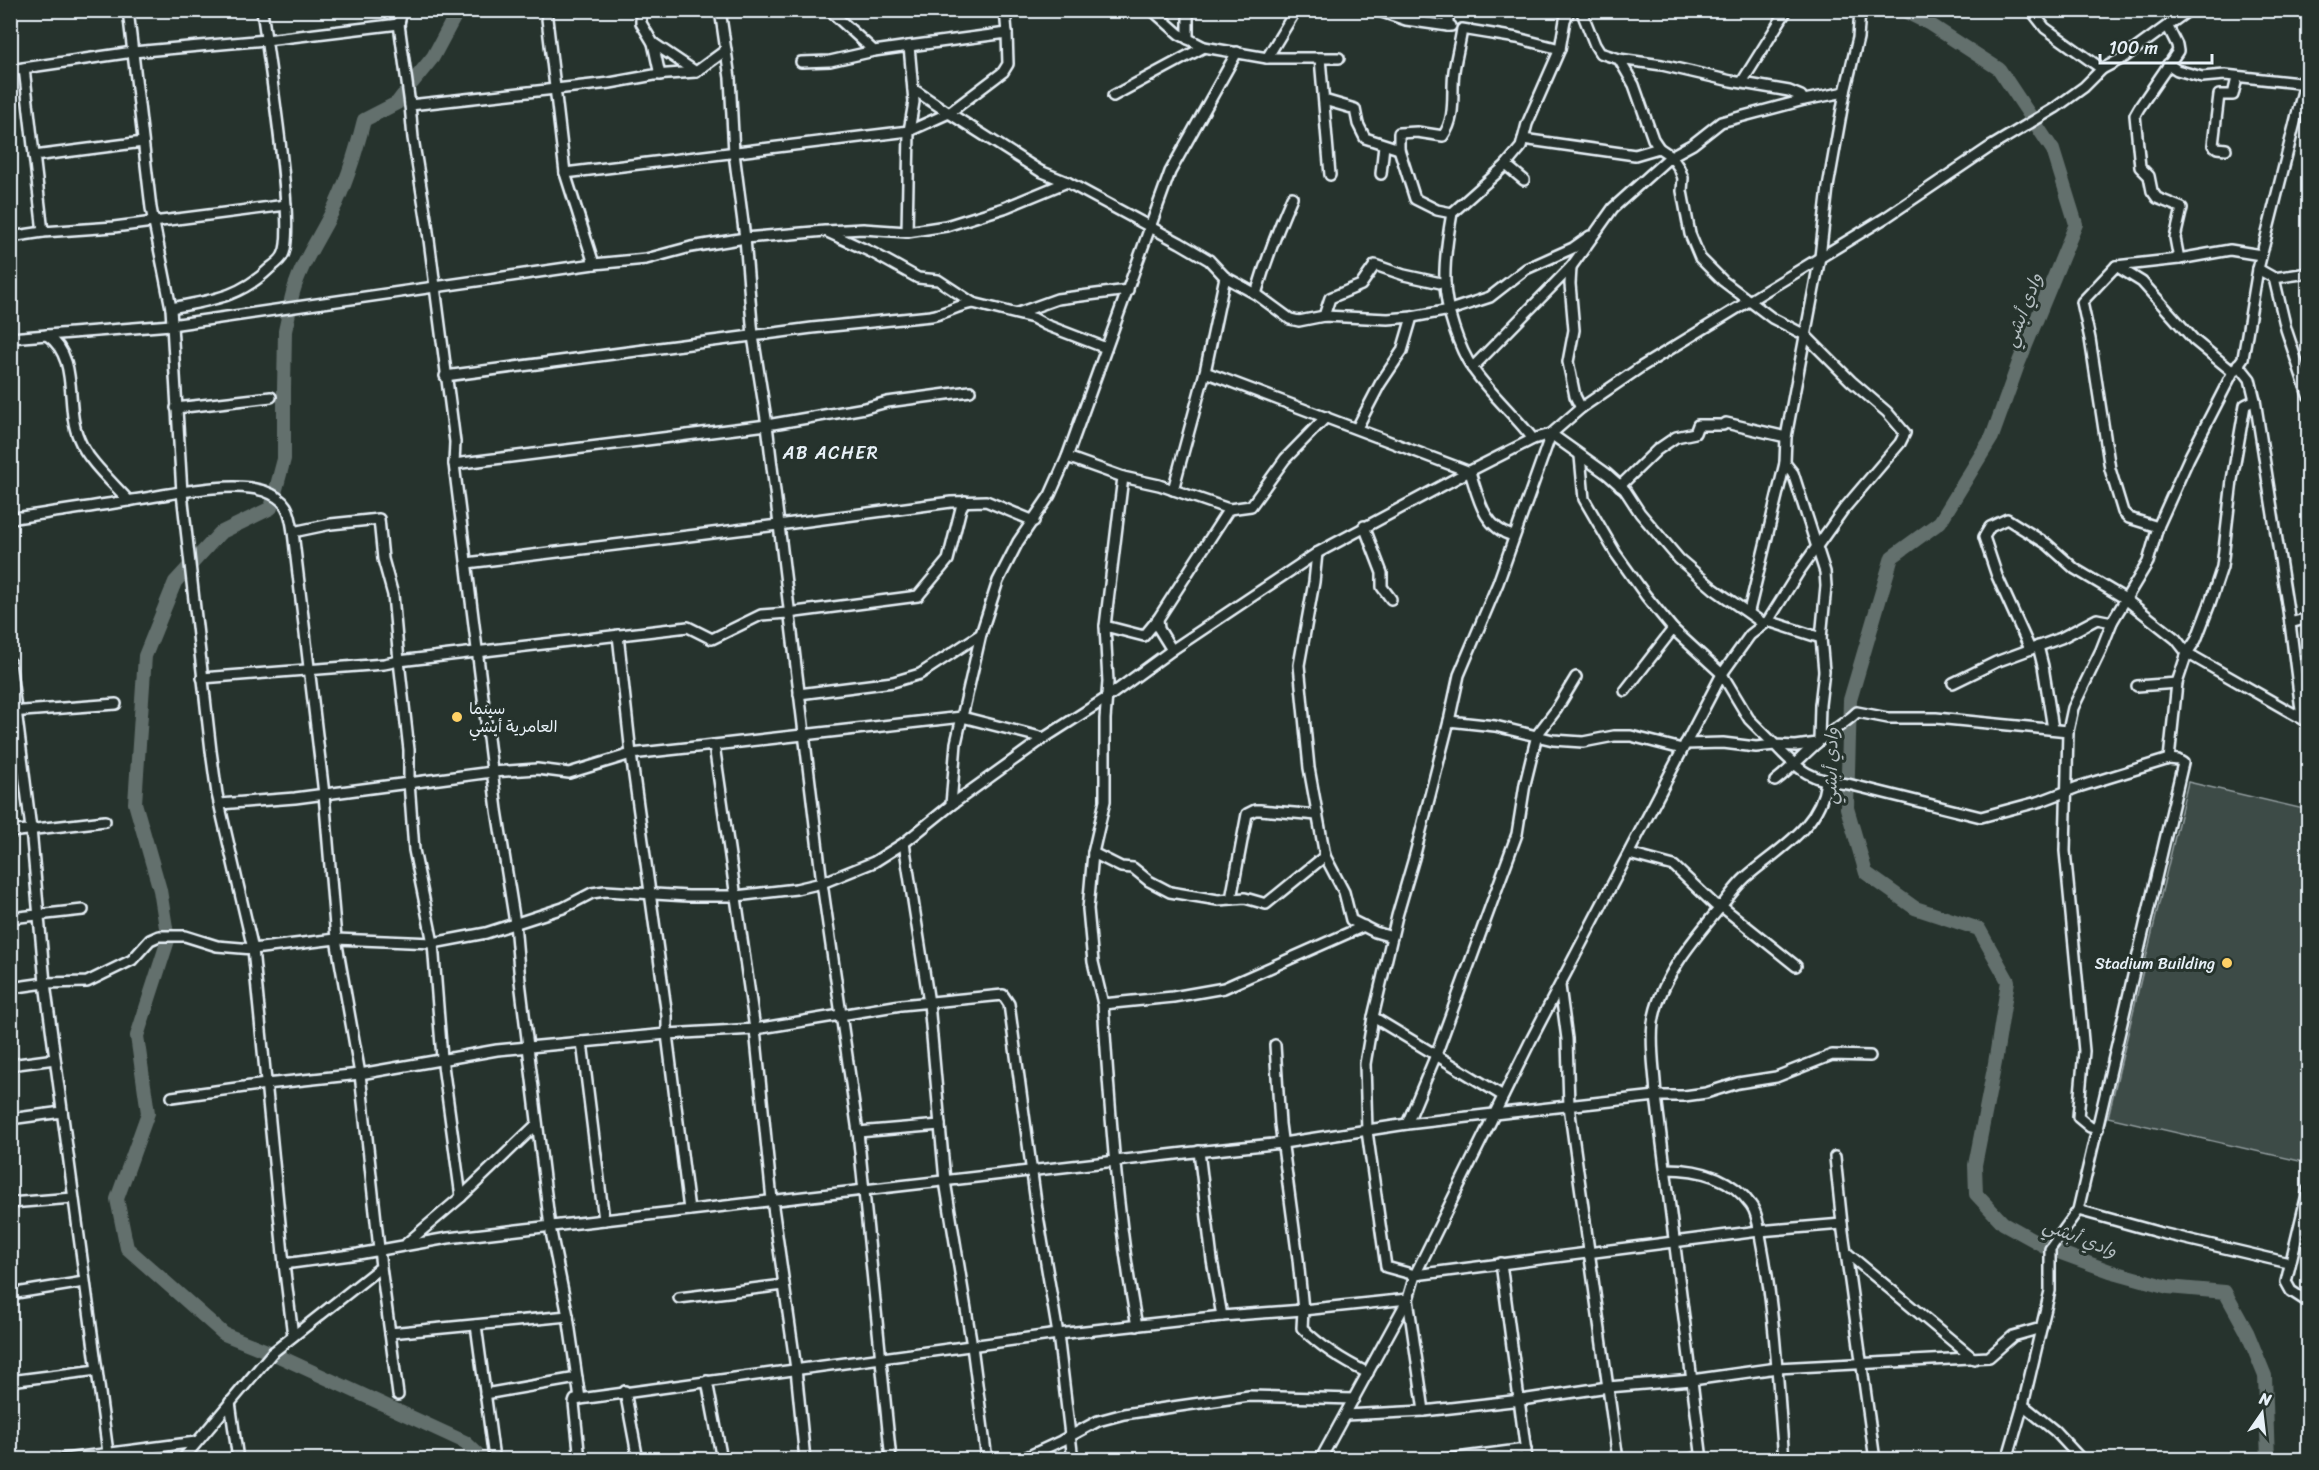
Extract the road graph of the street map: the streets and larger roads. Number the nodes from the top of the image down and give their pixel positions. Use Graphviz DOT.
graph roads {
  1 [pos="128,10"];
  2 [pos="262,10"];
  3 [pos="402,10"];
  4 [pos="546,10"];
  5 [pos="641,10"];
  6 [pos="720,10"];
  7 [pos="829,10"];
  8 [pos="1005,10"];
  9 [pos="1152,10"];
  10 [pos="1188,10"];
  11 [pos="1296,10"];
  12 [pos="1376,10"];
  13 [pos="1448,10"];
  14 [pos="1570,10"];
  15 [pos="1581,10"];
  16 [pos="1787,10"];
  17 [pos="1860,10"];
  18 [pos="2031,10"];
  19 [pos="2189,10"];
  20 [pos="399,24"];
  21 [pos="1448,26"];
  22 [pos="2168,27"];
  23 [pos="1462,29"];
  24 [pos="1007,33"];
  25 [pos="1188,39"];
  26 [pos="266,40"];
  27 [pos="653,43"];
  28 [pos="909,46"];
  29 [pos="1204,47"];
  30 [pos="1560,49"];
  31 [pos="726,50"];
  32 [pos="874,51"];
  33 [pos="133,52"];
  34 [pos="1237,52"];
  35 [pos="1267,58"];
  36 [pos="1320,58"];
  37 [pos="1339,58"];
  38 [pos="1619,59"];
  39 [pos="801,62"];
  40 [pos="2168,64"];
  41 [pos="24,68"];
  42 [pos="2102,69"];
  43 [pos="10,70"];
  44 [pos="2308,71"];
  45 [pos="696,72"];
  46 [pos="660,75"];
  47 [pos="2237,78"];
  48 [pos="1742,82"];
  49 [pos="2307,84"];
  50 [pos="555,88"];
  51 [pos="913,89"];
  52 [pos="1845,92"];
  53 [pos="1113,96"];
  54 [pos="1324,100"];
  55 [pos="1804,100"];
  56 [pos="410,105"];
  57 [pos="949,113"];
  58 [pos="909,131"];
  59 [pos="1523,139"];
  60 [pos="143,142"];
  61 [pos="1383,146"];
  62 [pos="1659,148"];
  63 [pos="1399,149"];
  64 [pos="2226,149"];
  65 [pos="734,153"];
  66 [pos="34,156"];
  67 [pos="1671,156"];
  68 [pos="1506,165"];
  69 [pos="564,173"];
  70 [pos="1381,174"];
  71 [pos="1329,176"];
  72 [pos="1524,180"];
  73 [pos="1067,182"];
  74 [pos="1292,197"];
  75 [pos="286,205"];
  76 [pos="1452,213"];
  77 [pos="153,222"];
  78 [pos="1149,227"];
  79 [pos="825,231"];
  80 [pos="43,232"];
  81 [pos="906,232"];
  82 [pos="1597,232"];
  83 [pos="10,237"];
  84 [pos="745,238"];
  85 [pos="2261,255"];
  86 [pos="1820,256"];
  87 [pos="2179,259"];
  88 [pos="594,264"];
  89 [pos="2116,266"];
  90 [pos="1571,267"];
  91 [pos="2258,268"];
  92 [pos="2308,273"];
  93 [pos="1225,277"];
  94 [pos="2274,278"];
  95 [pos="1445,284"];
  96 [pos="435,286"];
  97 [pos="1128,290"];
  98 [pos="1256,294"];
  99 [pos="1748,300"];
  100 [pos="973,303"];
  101 [pos="171,308"];
  102 [pos="1450,310"];
  103 [pos="1018,313"];
  104 [pos="1324,316"];
  105 [pos="1412,317"];
  106 [pos="171,325"];
  107 [pos="47,335"];
  108 [pos="753,336"];
  109 [pos="1805,336"];
  110 [pos="10,338"];
  111 [pos="1106,348"];
  112 [pos="1472,368"];
  113 [pos="2235,368"];
  114 [pos="1205,372"];
  115 [pos="445,376"];
  116 [pos="970,391"];
  117 [pos="2308,395"];
  118 [pos="271,397"];
  119 [pos="2255,400"];
  120 [pos="176,408"];
  121 [pos="1581,408"];
  122 [pos="1326,417"];
  123 [pos="767,425"];
  124 [pos="1357,428"];
  125 [pos="1551,434"];
  126 [pos="1786,437"];
  127 [pos="1533,440"];
  128 [pos="1580,456"];
  129 [pos="1067,457"];
  130 [pos="1785,463"];
  131 [pos="454,464"];
  132 [pos="1470,472"];
  133 [pos="1123,477"];
  134 [pos="1620,486"];
  135 [pos="1173,490"];
  136 [pos="182,493"];
  137 [pos="129,501"];
  138 [pos="965,501"];
  139 [pos="1229,509"];
  140 [pos="10,519"];
  141 [pos="1034,521"];
  142 [pos="778,525"];
  143 [pos="1364,526"];
  144 [pos="2158,527"];
  145 [pos="293,532"];
  146 [pos="1513,536"];
  147 [pos="1818,545"];
  148 [pos="1317,553"];
  149 [pos="467,563"];
  150 [pos="2124,598"];
  151 [pos="1391,599"];
  152 [pos="1749,611"];
  153 [pos="788,614"];
  154 [pos="2308,618"];
  155 [pos="1158,619"];
  156 [pos="2112,622"];
  157 [pos="1766,623"];
  158 [pos="2290,623"];
  159 [pos="1105,626"];
  160 [pos="1673,629"];
  161 [pos="981,634"];
  162 [pos="618,635"];
  163 [pos="1821,638"];
  164 [pos="2034,648"];
  165 [pos="1172,650"];
  166 [pos="479,652"];
  167 [pos="2187,652"];
  168 [pos="399,660"];
  169 [pos="10,662"];
  170 [pos="310,668"];
  171 [pos="1722,674"];
  172 [pos="1576,677"];
  173 [pos="202,678"];
  174 [pos="1953,683"];
  175 [pos="2177,683"];
  176 [pos="2137,686"];
  177 [pos="1625,691"];
  178 [pos="800,694"];
  179 [pos="1105,699"];
  180 [pos="116,704"];
  181 [pos="14,711"];
  182 [pos="962,717"];
  183 [pos="2305,720"];
  184 [pos="1449,721"];
  185 [pos="2053,729"];
  186 [pos="2068,731"];
  187 [pos="805,735"];
  188 [pos="1537,735"];
  189 [pos="1044,738"];
  190 [pos="1818,742"];
  191 [pos="714,745"];
  192 [pos="1775,745"];
  193 [pos="1684,746"];
  194 [pos="631,754"];
  195 [pos="2169,759"];
  196 [pos="1795,766"];
  197 [pos="492,772"];
  198 [pos="409,782"];
  199 [pos="1775,782"];
  200 [pos="1826,782"];
  201 [pos="2065,793"];
  202 [pos="324,794"];
  203 [pos="220,804"];
  204 [pos="951,805"];
  205 [pos="1317,815"];
  206 [pos="105,821"];
  207 [pos="31,829"];
  208 [pos="10,832"];
  209 [pos="904,843"];
  210 [pos="1093,853"];
  211 [pos="1629,854"];
  212 [pos="1325,856"];
  213 [pos="822,883"];
  214 [pos="649,894"];
  215 [pos="736,896"];
  216 [pos="1231,899"];
  217 [pos="1721,906"];
  218 [pos="83,909"];
  219 [pos="39,914"];
  220 [pos="10,918"];
  221 [pos="515,923"];
  222 [pos="1364,926"];
  223 [pos="1392,937"];
  224 [pos="336,939"];
  225 [pos="433,943"];
  226 [pos="253,949"];
  227 [pos="1796,966"];
  228 [pos="45,983"];
  229 [pos="1560,986"];
  230 [pos="10,988"];
  231 [pos="928,1003"];
  232 [pos="1103,1004"];
  233 [pos="840,1014"];
  234 [pos="1373,1017"];
  235 [pos="755,1029"];
  236 [pos="667,1034"];
  237 [pos="582,1042"];
  238 [pos="1275,1045"];
  239 [pos="528,1047"];
  240 [pos="1436,1055"];
  241 [pos="1870,1056"];
  242 [pos="442,1058"];
  243 [pos="55,1059"];
  244 [pos="10,1065"];
  245 [pos="360,1074"];
  246 [pos="266,1084"];
  247 [pos="1503,1096"];
  248 [pos="1656,1096"];
  249 [pos="172,1097"];
  250 [pos="1569,1106"];
  251 [pos="62,1113"];
  252 [pos="1494,1114"];
  253 [pos="10,1119"];
  254 [pos="537,1124"];
  255 [pos="1407,1124"];
  256 [pos="940,1125"];
  257 [pos="2098,1129"];
  258 [pos="1367,1131"];
  259 [pos="858,1132"];
  260 [pos="1283,1143"];
  261 [pos="1199,1151"];
  262 [pos="1835,1157"];
  263 [pos="1116,1161"];
  264 [pos="1666,1169"];
  265 [pos="1033,1170"];
  266 [pos="945,1181"];
  267 [pos="2308,1190"];
  268 [pos="864,1191"];
  269 [pos="461,1197"];
  270 [pos="73,1198"];
  271 [pos="772,1200"];
  272 [pos="10,1203"];
  273 [pos="688,1210"];
  274 [pos="2078,1210"];
  275 [pos="604,1220"];
  276 [pos="1842,1224"];
  277 [pos="550,1227"];
  278 [pos="1759,1231"];
  279 [pos="1674,1243"];
  280 [pos="405,1245"];
  281 [pos="381,1250"];
  282 [pos="1589,1253"];
  283 [pos="1847,1253"];
  284 [pos="1501,1263"];
  285 [pos="2289,1263"];
  286 [pos="284,1264"];
  287 [pos="381,1267"];
  288 [pos="1415,1275"];
  289 [pos="84,1282"];
  290 [pos="784,1285"];
  291 [pos="10,1294"];
  292 [pos="679,1298"];
  293 [pos="1408,1299"];
  294 [pos="2308,1302"];
  295 [pos="1303,1310"];
  296 [pos="568,1316"];
  297 [pos="1222,1316"];
  298 [pos="476,1325"];
  299 [pos="1137,1326"];
  300 [pos="2041,1328"];
  301 [pos="390,1333"];
  302 [pos="1058,1334"];
  303 [pos="293,1336"];
  304 [pos="972,1346"];
  305 [pos="881,1358"];
  306 [pos="1974,1359"];
  307 [pos="1861,1363"];
  308 [pos="1777,1368"];
  309 [pos="796,1369"];
  310 [pos="97,1370"];
  311 [pos="1368,1373"];
  312 [pos="577,1378"];
  313 [pos="1692,1380"];
  314 [pos="10,1381"];
  315 [pos="707,1381"];
  316 [pos="1608,1387"];
  317 [pos="625,1391"];
  318 [pos="485,1394"];
  319 [pos="398,1395"];
  320 [pos="580,1399"];
  321 [pos="1354,1399"];
  322 [pos="1521,1400"];
  323 [pos="230,1402"];
  324 [pos="2023,1405"];
  325 [pos="1424,1411"];
  326 [pos="1345,1415"];
  327 [pos="1071,1435"];
  328 [pos="196,1443"];
  329 [pos="1526,1449"];
  330 [pos="493,1451"];
  331 [pos="108,1456"];
  332 [pos="1702,1458"];
  333 [pos="57,1460"];
  334 [pos="182,1460"];
  335 [pos="238,1460"];
  336 [pos="580,1460"];
  337 [pos="638,1460"];
  338 [pos="722,1460"];
  339 [pos="805,1460"];
  340 [pos="891,1460"];
  341 [pos="987,1460"];
  342 [pos="1020,1460"];
  343 [pos="1073,1460"];
  344 [pos="1320,1460"];
  345 [pos="1442,1460"];
  346 [pos="1527,1460"];
  347 [pos="1618,1460"];
  348 [pos="1684,1460"];
  349 [pos="1784,1460"];
  350 [pos="1875,1460"];
  351 [pos="2007,1460"];
  352 [pos="2082,1460"];
  1 -- 33 [label="street"];
  2 -- 26 [label="street"];
  3 -- 20 [label="street"];
  4 -- 50 [label="street"];
  5 -- 27 [label="street"];
  6 -- 31 [label="street"];
  7 -- 32 [label="street"];
  8 -- 24 [label="street"];
  9 -- 25 [label="street"];
  10 -- 25 [label="street"];
  11 -- 35 [label="street"];
  12 -- 21 [label="street"];
  13 -- 21 [label="street"];
  14 -- 30 [label="street"];
  15 -- 38 [label="street"];
  16 -- 48 [label="street"];
  17 -- 52 [label="street"];
  18 -- 42 [label="street"];
  19 -- 22 [label="street"];
  20 -- 26 [label="street"];
  20 -- 56 [label="street"];
  21 -- 23 [label="street"];
  22 -- 40 [label="street"];
  22 -- 42 [label="street"];
  23 -- 30 [label="street"];
  23 -- 63 [label="street"];
  24 -- 28 [label="street"];
  24 -- 57 [label="street"];
  25 -- 29 [label="street"];
  26 -- 33 [label="street"];
  26 -- 75 [label="street"];
  27 -- 45 [label="street"];
  27 -- 46 [label="street"];
  28 -- 32 [label="street"];
  28 -- 51 [label="street"];
  29 -- 34 [label="street"];
  29 -- 53 [label="street"];
  30 -- 59 [label="street"];
  31 -- 45 [label="street"];
  31 -- 65 [label="street"];
  32 -- 39 [label="street"];
  33 -- 41 [label="street"];
  33 -- 60 [label="street"];
  34 -- 35 [label="street"];
  34 -- 78 [label="street"];
  35 -- 36 [label="street"];
  36 -- 37 [label="street"];
  36 -- 54 [label="street"];
  38 -- 48 [label="street"];
  38 -- 62 [label="street"];
  40 -- 47 [label="street"];
  40 -- 87 [label="street"];
  41 -- 43 [label="street"];
  41 -- 66 [label="street"];
  42 -- 86 [label="street"];
  44 -- 49 [label="street"];
  45 -- 46 [label="street"];
  46 -- 50 [label="street"];
  47 -- 49 [label="street"];
  47 -- 64 [label="street"];
  48 -- 55 [label="street"];
  49 -- 85 [label="street"];
  50 -- 56 [label="street"];
  50 -- 69 [label="street"];
  51 -- 57 [label="street"];
  51 -- 58 [label="street"];
  52 -- 55 [label="street"];
  52 -- 86 [label="street"];
  54 -- 61 [label="street"];
  54 -- 71 [label="street"];
  55 -- 67 [label="street"];
  56 -- 96 [label="street"];
  57 -- 58 [label="street"];
  57 -- 73 [label="street"];
  58 -- 65 [label="street"];
  58 -- 81 [label="street"];
  59 -- 62 [label="street"];
  59 -- 68 [label="street"];
  60 -- 66 [label="street"];
  60 -- 77 [label="street"];
  61 -- 63 [label="street"];
  61 -- 70 [label="street"];
  62 -- 67 [label="street"];
  63 -- 76 [label="street"];
  65 -- 69 [label="street"];
  65 -- 84 [label="street"];
  66 -- 80 [label="street"];
  67 -- 82 [label="street"];
  67 -- 99 [label="street"];
  68 -- 72 [label="street"];
  68 -- 76 [label="street"];
  69 -- 88 [label="street"];
  73 -- 78 [label="street"];
  73 -- 81 [label="street"];
  74 -- 98 [label="street"];
  75 -- 77 [label="street"];
  75 -- 101 [label="street"];
  76 -- 95 [label="street"];
  77 -- 80 [label="street"];
  77 -- 101 [label="street"];
  78 -- 93 [label="street"];
  78 -- 97 [label="street"];
  79 -- 81 [label="street"];
  79 -- 84 [label="street"];
  79 -- 100 [label="street"];
  80 -- 83 [label="street"];
  82 -- 90 [label="street"];
  82 -- 102 [label="street"];
  84 -- 88 [label="street"];
  84 -- 108 [label="street"];
  85 -- 87 [label="street"];
  85 -- 91 [label="street"];
  86 -- 99 [label="street"];
  86 -- 109 [label="street"];
  87 -- 89 [label="street"];
  88 -- 96 [label="street"];
  89 -- 113 [label="street"];
  89 -- 144 [label="street"];
  90 -- 112 [label="street"];
  90 -- 121 [label="street"];
  91 -- 94 [label="street"];
  91 -- 113 [label="street"];
  92 -- 94 [label="street"];
  93 -- 98 [label="street"];
  93 -- 114 [label="street"];
  94 -- 117 [label="street"];
  95 -- 102 [label="street"];
  95 -- 104 [label="street"];
  96 -- 106 [label="street"];
  96 -- 115 [label="street"];
  97 -- 103 [label="street"];
  97 -- 111 [label="street"];
  98 -- 104 [label="street"];
  99 -- 109 [label="street"];
  99 -- 121 [label="street"];
  100 -- 103 [label="street"];
  100 -- 108 [label="street"];
  101 -- 106 [label="street"];
  102 -- 105 [label="street"];
  102 -- 112 [label="street"];
  103 -- 111 [label="street"];
  104 -- 105 [label="street"];
  105 -- 124 [label="street"];
  106 -- 107 [label="street"];
  106 -- 120 [label="street"];
  107 -- 110 [label="street"];
  107 -- 137 [label="street"];
  108 -- 115 [label="street"];
  108 -- 123 [label="street"];
  109 -- 126 [label="street"];
  109 -- 147 [label="street"];
  111 -- 129 [label="street"];
  112 -- 127 [label="street"];
  113 -- 119 [label="street"];
  113 -- 144 [label="street"];
  114 -- 122 [label="street"];
  114 -- 135 [label="street"];
  115 -- 131 [label="street"];
  116 -- 123 [label="street"];
  118 -- 120 [label="street"];
  119 -- 158 [label="street"];
  119 -- 167 [label="street"];
  120 -- 136 [label="street"];
  121 -- 125 [label="street"];
  122 -- 124 [label="street"];
  122 -- 139 [label="street"];
  123 -- 131 [label="street"];
  123 -- 142 [label="street"];
  124 -- 132 [label="street"];
  125 -- 127 [label="street"];
  125 -- 128 [label="street"];
  125 -- 146 [label="street"];
  126 -- 130 [label="street"];
  126 -- 134 [label="street"];
  127 -- 132 [label="street"];
  128 -- 134 [label="street"];
  128 -- 160 [label="street"];
  129 -- 133 [label="street"];
  129 -- 141 [label="street"];
  130 -- 147 [label="street"];
  130 -- 152 [label="street"];
  131 -- 149 [label="street"];
  132 -- 143 [label="street"];
  132 -- 146 [label="street"];
  133 -- 135 [label="street"];
  133 -- 159 [label="street"];
  134 -- 152 [label="street"];
  135 -- 139 [label="street"];
  136 -- 137 [label="street"];
  136 -- 145 [label="street"];
  136 -- 173 [label="street"];
  137 -- 140 [label="street"];
  138 -- 141 [label="street"];
  138 -- 142 [label="street"];
  138 -- 153 [label="street"];
  139 -- 155 [label="street"];
  141 -- 161 [label="street"];
  142 -- 149 [label="street"];
  142 -- 153 [label="street"];
  143 -- 148 [label="street"];
  143 -- 151 [label="street"];
  144 -- 150 [label="street"];
  145 -- 168 [label="street"];
  145 -- 170 [label="street"];
  146 -- 184 [label="street"];
  147 -- 157 [label="street"];
  147 -- 163 [label="street"];
  148 -- 165 [label="street"];
  148 -- 205 [label="street"];
  149 -- 166 [label="street"];
  150 -- 156 [label="street"];
  150 -- 164 [label="street"];
  150 -- 167 [label="street"];
  152 -- 157 [label="street"];
  153 -- 162 [label="street"];
  153 -- 178 [label="street"];
  154 -- 158 [label="street"];
  155 -- 159 [label="street"];
  155 -- 165 [label="street"];
  156 -- 164 [label="street"];
  156 -- 186 [label="street"];
  157 -- 163 [label="street"];
  157 -- 171 [label="street"];
  158 -- 183 [label="street"];
  159 -- 179 [label="street"];
  160 -- 171 [label="street"];
  160 -- 177 [label="street"];
  161 -- 178 [label="street"];
  161 -- 182 [label="street"];
  162 -- 166 [label="street"];
  162 -- 194 [label="street"];
  163 -- 190 [label="street"];
  164 -- 174 [label="street"];
  164 -- 185 [label="street"];
  165 -- 179 [label="street"];
  166 -- 168 [label="street"];
  166 -- 197 [label="street"];
  167 -- 175 [label="street"];
  167 -- 183 [label="street"];
  168 -- 170 [label="street"];
  168 -- 198 [label="street"];
  169 -- 181 [label="street"];
  170 -- 173 [label="street"];
  170 -- 202 [label="street"];
  171 -- 192 [label="street"];
  171 -- 193 [label="street"];
  172 -- 188 [label="street"];
  173 -- 203 [label="street"];
  175 -- 176 [label="street"];
  175 -- 195 [label="street"];
  178 -- 187 [label="street"];
  179 -- 189 [label="street"];
  179 -- 210 [label="street"];
  180 -- 181 [label="street"];
  181 -- 207 [label="street"];
  182 -- 187 [label="street"];
  182 -- 189 [label="street"];
  182 -- 204 [label="street"];
  184 -- 188 [label="street"];
  184 -- 223 [label="street"];
  185 -- 186 [label="street"];
  185 -- 190 [label="street"];
  186 -- 201 [label="street"];
  187 -- 191 [label="street"];
  187 -- 213 [label="street"];
  188 -- 193 [label="street"];
  188 -- 240 [label="street"];
  189 -- 204 [label="street"];
  190 -- 192 [label="street"];
  190 -- 196 [label="street"];
  191 -- 194 [label="street"];
  191 -- 215 [label="street"];
  192 -- 193 [label="street"];
  192 -- 196 [label="street"];
  193 -- 211 [label="street"];
  194 -- 197 [label="street"];
  194 -- 214 [label="street"];
  195 -- 201 [label="street"];
  195 -- 257 [label="street"];
  196 -- 199 [label="street"];
  196 -- 200 [label="street"];
  197 -- 198 [label="street"];
  197 -- 221 [label="street"];
  198 -- 202 [label="street"];
  198 -- 225 [label="street"];
  200 -- 201 [label="street"];
  200 -- 217 [label="street"];
  201 -- 257 [label="street"];
  202 -- 203 [label="street"];
  202 -- 224 [label="street"];
  203 -- 226 [label="street"];
  204 -- 209 [label="street"];
  205 -- 212 [label="street"];
  205 -- 216 [label="street"];
  206 -- 207 [label="street"];
  207 -- 208 [label="street"];
  207 -- 219 [label="street"];
  209 -- 213 [label="street"];
  209 -- 231 [label="street"];
  210 -- 216 [label="street"];
  210 -- 232 [label="street"];
  211 -- 217 [label="street"];
  211 -- 229 [label="street"];
  212 -- 216 [label="street"];
  212 -- 222 [label="street"];
  213 -- 215 [label="street"];
  213 -- 233 [label="street"];
  214 -- 215 [label="street"];
  214 -- 221 [label="street"];
  214 -- 236 [label="street"];
  215 -- 235 [label="street"];
  217 -- 227 [label="street"];
  217 -- 248 [label="street"];
  218 -- 219 [label="street"];
  219 -- 220 [label="street"];
  219 -- 228 [label="street"];
  221 -- 225 [label="street"];
  221 -- 239 [label="street"];
  222 -- 223 [label="street"];
  222 -- 232 [label="street"];
  223 -- 234 [label="street"];
  224 -- 225 [label="street"];
  224 -- 226 [label="street"];
  224 -- 245 [label="street"];
  225 -- 242 [label="street"];
  226 -- 228 [label="street"];
  226 -- 246 [label="street"];
  228 -- 230 [label="street"];
  228 -- 243 [label="street"];
  229 -- 247 [label="street"];
  229 -- 250 [label="street"];
  231 -- 233 [label="street"];
  231 -- 256 [label="street"];
  231 -- 265 [label="street"];
  232 -- 263 [label="street"];
  233 -- 235 [label="street"];
  233 -- 259 [label="street"];
  234 -- 240 [label="street"];
  234 -- 258 [label="street"];
  235 -- 236 [label="street"];
  235 -- 271 [label="street"];
  236 -- 237 [label="street"];
  236 -- 273 [label="street"];
  237 -- 239 [label="street"];
  237 -- 275 [label="street"];
  238 -- 260 [label="street"];
  239 -- 242 [label="street"];
  239 -- 254 [label="street"];
  240 -- 247 [label="street"];
  240 -- 255 [label="street"];
  241 -- 248 [label="street"];
  242 -- 245 [label="street"];
  242 -- 269 [label="street"];
  243 -- 244 [label="street"];
  243 -- 251 [label="street"];
  245 -- 246 [label="street"];
  245 -- 281 [label="street"];
  246 -- 249 [label="street"];
  246 -- 286 [label="street"];
  247 -- 252 [label="street"];
  248 -- 250 [label="street"];
  248 -- 264 [label="street"];
  250 -- 252 [label="street"];
  250 -- 282 [label="street"];
  251 -- 253 [label="street"];
  251 -- 270 [label="street"];
  252 -- 255 [label="street"];
  252 -- 288 [label="street"];
  254 -- 269 [label="street"];
  254 -- 277 [label="street"];
  255 -- 258 [label="street"];
  256 -- 259 [label="street"];
  256 -- 266 [label="street"];
  257 -- 274 [label="street"];
  258 -- 260 [label="street"];
  258 -- 288 [label="street"];
  259 -- 268 [label="street"];
  260 -- 261 [label="street"];
  260 -- 295 [label="street"];
  261 -- 263 [label="street"];
  261 -- 297 [label="street"];
  262 -- 276 [label="street"];
  263 -- 265 [label="street"];
  263 -- 299 [label="street"];
  264 -- 278 [label="street"];
  264 -- 279 [label="street"];
  265 -- 266 [label="street"];
  265 -- 302 [label="street"];
  266 -- 268 [label="street"];
  266 -- 304 [label="street"];
  267 -- 285 [label="street"];
  268 -- 271 [label="street"];
  268 -- 305 [label="street"];
  269 -- 280 [label="street"];
  270 -- 272 [label="street"];
  270 -- 289 [label="street"];
  271 -- 273 [label="street"];
  271 -- 290 [label="street"];
  273 -- 275 [label="street"];
  274 -- 285 [label="street"];
  274 -- 300 [label="street"];
  275 -- 277 [label="street"];
  276 -- 278 [label="street"];
  276 -- 283 [label="street"];
  277 -- 280 [label="street"];
  277 -- 296 [label="street"];
  278 -- 279 [label="street"];
  278 -- 308 [label="street"];
  279 -- 282 [label="street"];
  279 -- 313 [label="street"];
  280 -- 281 [label="street"];
  281 -- 286 [label="street"];
  281 -- 287 [label="street"];
  282 -- 284 [label="street"];
  282 -- 316 [label="street"];
  283 -- 306 [label="street"];
  283 -- 307 [label="street"];
  284 -- 288 [label="street"];
  284 -- 322 [label="street"];
  285 -- 294 [label="street"];
  286 -- 303 [label="street"];
  287 -- 301 [label="street"];
  287 -- 303 [label="street"];
  288 -- 293 [label="street"];
  289 -- 291 [label="street"];
  289 -- 310 [label="street"];
  290 -- 292 [label="street"];
  290 -- 309 [label="street"];
  293 -- 295 [label="street"];
  293 -- 311 [label="street"];
  293 -- 325 [label="street"];
  295 -- 297 [label="street"];
  295 -- 311 [label="street"];
  296 -- 298 [label="street"];
  296 -- 312 [label="street"];
  297 -- 299 [label="street"];
  298 -- 301 [label="street"];
  298 -- 318 [label="street"];
  299 -- 302 [label="street"];
  300 -- 306 [label="street"];
  300 -- 324 [label="street"];
  301 -- 319 [label="street"];
  302 -- 304 [label="street"];
  302 -- 327 [label="street"];
  303 -- 323 [label="street"];
  304 -- 305 [label="street"];
  304 -- 341 [label="street"];
  305 -- 309 [label="street"];
  305 -- 340 [label="street"];
  306 -- 307 [label="street"];
  307 -- 308 [label="street"];
  307 -- 350 [label="street"];
  308 -- 313 [label="street"];
  308 -- 349 [label="street"];
  309 -- 315 [label="street"];
  309 -- 339 [label="street"];
  310 -- 314 [label="street"];
  310 -- 331 [label="street"];
  311 -- 321 [label="street"];
  312 -- 318 [label="street"];
  312 -- 320 [label="street"];
  313 -- 316 [label="street"];
  313 -- 332 [label="street"];
  315 -- 317 [label="street"];
  315 -- 338 [label="street"];
  316 -- 322 [label="street"];
  316 -- 347 [label="street"];
  317 -- 320 [label="street"];
  317 -- 337 [label="street"];
  318 -- 330 [label="street"];
  320 -- 336 [label="street"];
  321 -- 326 [label="street"];
  321 -- 327 [label="street"];
  322 -- 325 [label="street"];
  322 -- 329 [label="street"];
  323 -- 328 [label="street"];
  323 -- 335 [label="street"];
  324 -- 351 [label="street"];
  324 -- 352 [label="street"];
  325 -- 326 [label="street"];
  326 -- 344 [label="street"];
  327 -- 342 [label="street"];
  327 -- 343 [label="street"];
  328 -- 331 [label="street"];
  328 -- 334 [label="street"];
  329 -- 345 [label="street"];
  329 -- 346 [label="street"];
  331 -- 333 [label="street"];
  332 -- 348 [label="street"];
}
